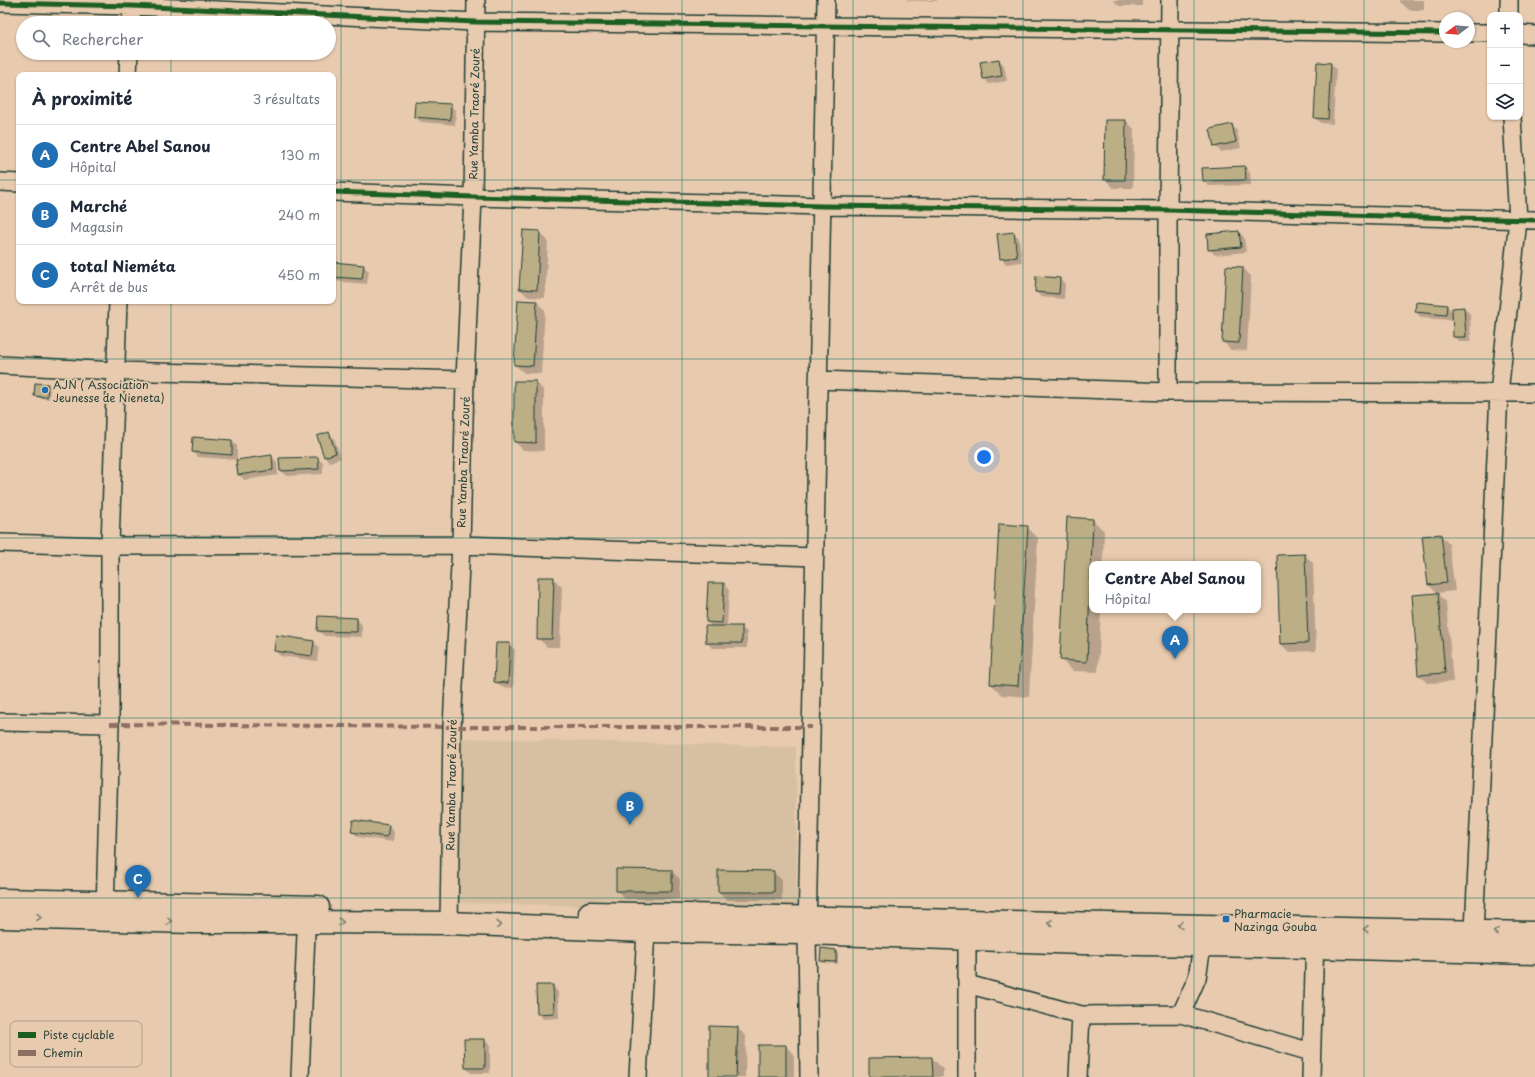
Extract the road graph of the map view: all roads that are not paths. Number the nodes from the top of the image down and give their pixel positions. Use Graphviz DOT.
graph roads {
  1 [pos="476,0"];
  2 [pos="826,0"];
  3 [pos="1170,0"];
  4 [pos="1509,0"];
  5 [pos="0,3"];
  6 [pos="132,3"];
  7 [pos="1509,12"];
  8 [pos="131,16"];
  9 [pos="475,22"];
  10 [pos="826,25"];
  11 [pos="1170,29"];
  12 [pos="1439,32"];
  13 [pos="1475,33"];
  14 [pos="1487,33"];
  15 [pos="1523,34"];
  16 [pos="1535,35"];
  17 [pos="129,60"];
  18 [pos="128,72"];
  19 [pos="1512,120"];
  20 [pos="0,182"];
  21 [pos="16,183"];
  22 [pos="336,192"];
  23 [pos="473,197"];
  24 [pos="823,206"];
  25 [pos="1168,210"];
  26 [pos="1518,220"];
  27 [pos="1535,220"];
  28 [pos="118,304"];
  29 [pos="0,365"];
  30 [pos="116,370"];
  31 [pos="465,380"];
  32 [pos="818,380"];
  33 [pos="1168,392"];
  34 [pos="1499,393"];
  35 [pos="1535,393"];
  36 [pos="0,543"];
  37 [pos="461,545"];
  38 [pos="110,546"];
  39 [pos="815,557"];
  40 [pos="0,722"];
  41 [pos="110,724"];
  42 [pos="0,900"];
  43 [pos="105,911"];
  44 [pos="306,914"];
  45 [pos="449,916"];
  46 [pos="0,917"];
  47 [pos="808,926"];
  48 [pos="646,930"];
  49 [pos="967,930"];
  50 [pos="1474,931"];
  51 [pos="1535,933"];
  52 [pos="1204,936"];
  53 [pos="1315,937"];
  54 [pos="1535,953"];
  55 [pos="967,984"];
  56 [pos="1181,1014"];
  57 [pos="1081,1015"];
  58 [pos="1312,1052"];
  59 [pos="300,1077"];
  60 [pos="638,1077"];
  61 [pos="809,1077"];
  62 [pos="967,1077"];
  63 [pos="1078,1077"];
  64 [pos="1311,1077"];
  1 -- 9 [label="street, Rue Yamba Traoré Zouré"];
  2 -- 10 [label="street"];
  3 -- 11 [label="street"];
  4 -- 7 [label="street"];
  5 -- 6 [label="street"];
  6 -- 8 [label="street"];
  6 -- 9 [label="street"];
  9 -- 10 [label="street"];
  9 -- 23 [label="street, Rue Yamba Traoré Zouré"];
  10 -- 11 [label="street"];
  10 -- 24 [label="street"];
  11 -- 12 [label="street"];
  11 -- 25 [label="street"];
  13 -- 14 [label="street"];
  15 -- 16 [label="street"];
  17 -- 18 [label="street"];
  19 -- 26 [label="street"];
  20 -- 21 [label="street"];
  22 -- 23 [label="street"];
  23 -- 24 [label="street"];
  23 -- 31 [label="street, Rue Yamba Traoré Zouré"];
  24 -- 25 [label="street"];
  24 -- 32 [label="street"];
  25 -- 26 [label="street"];
  25 -- 33 [label="street"];
  26 -- 27 [label="street"];
  26 -- 34 [label="street"];
  28 -- 30 [label="street"];
  29 -- 30 [label="street"];
  30 -- 31 [label="street"];
  30 -- 38 [label="street"];
  31 -- 37 [label="street, Rue Yamba Traoré Zouré"];
  32 -- 33 [label="street"];
  32 -- 39 [label="street"];
  33 -- 34 [label="street"];
  34 -- 35 [label="street"];
  34 -- 50 [label="street"];
  36 -- 38 [label="street"];
  37 -- 38 [label="street"];
  37 -- 39 [label="street"];
  37 -- 45 [label="street, Rue Yamba Traoré Zouré"];
  38 -- 41 [label="street"];
  39 -- 47 [label="street"];
  40 -- 41 [label="street"];
  41 -- 43 [label="street"];
  42 -- 43 [label="main road"];
  43 -- 44 [label="main road"];
  46 -- 43 [label="main road, one-way"];
  44 -- 45 [label="main road"];
  44 -- 59 [label="street"];
  45 -- 47 [label="main road"];
  45 -- 48 [label="main road, one-way"];
  47 -- 48 [label="main road"];
  47 -- 49 [label="main road"];
  47 -- 61 [label="street"];
  48 -- 60 [label="street"];
  49 -- 52 [label="main road"];
  49 -- 55 [label="street"];
  51 -- 50 [label="main road, one-way"];
  50 -- 53 [label="main road, one-way"];
  52 -- 53 [label="main road"];
  52 -- 56 [label="street"];
  53 -- 54 [label="main road"];
  53 -- 58 [label="street"];
  55 -- 57 [label="street"];
  55 -- 62 [label="street"];
  56 -- 57 [label="street"];
  56 -- 58 [label="street"];
  57 -- 63 [label="street"];
  58 -- 64 [label="street"];
}
